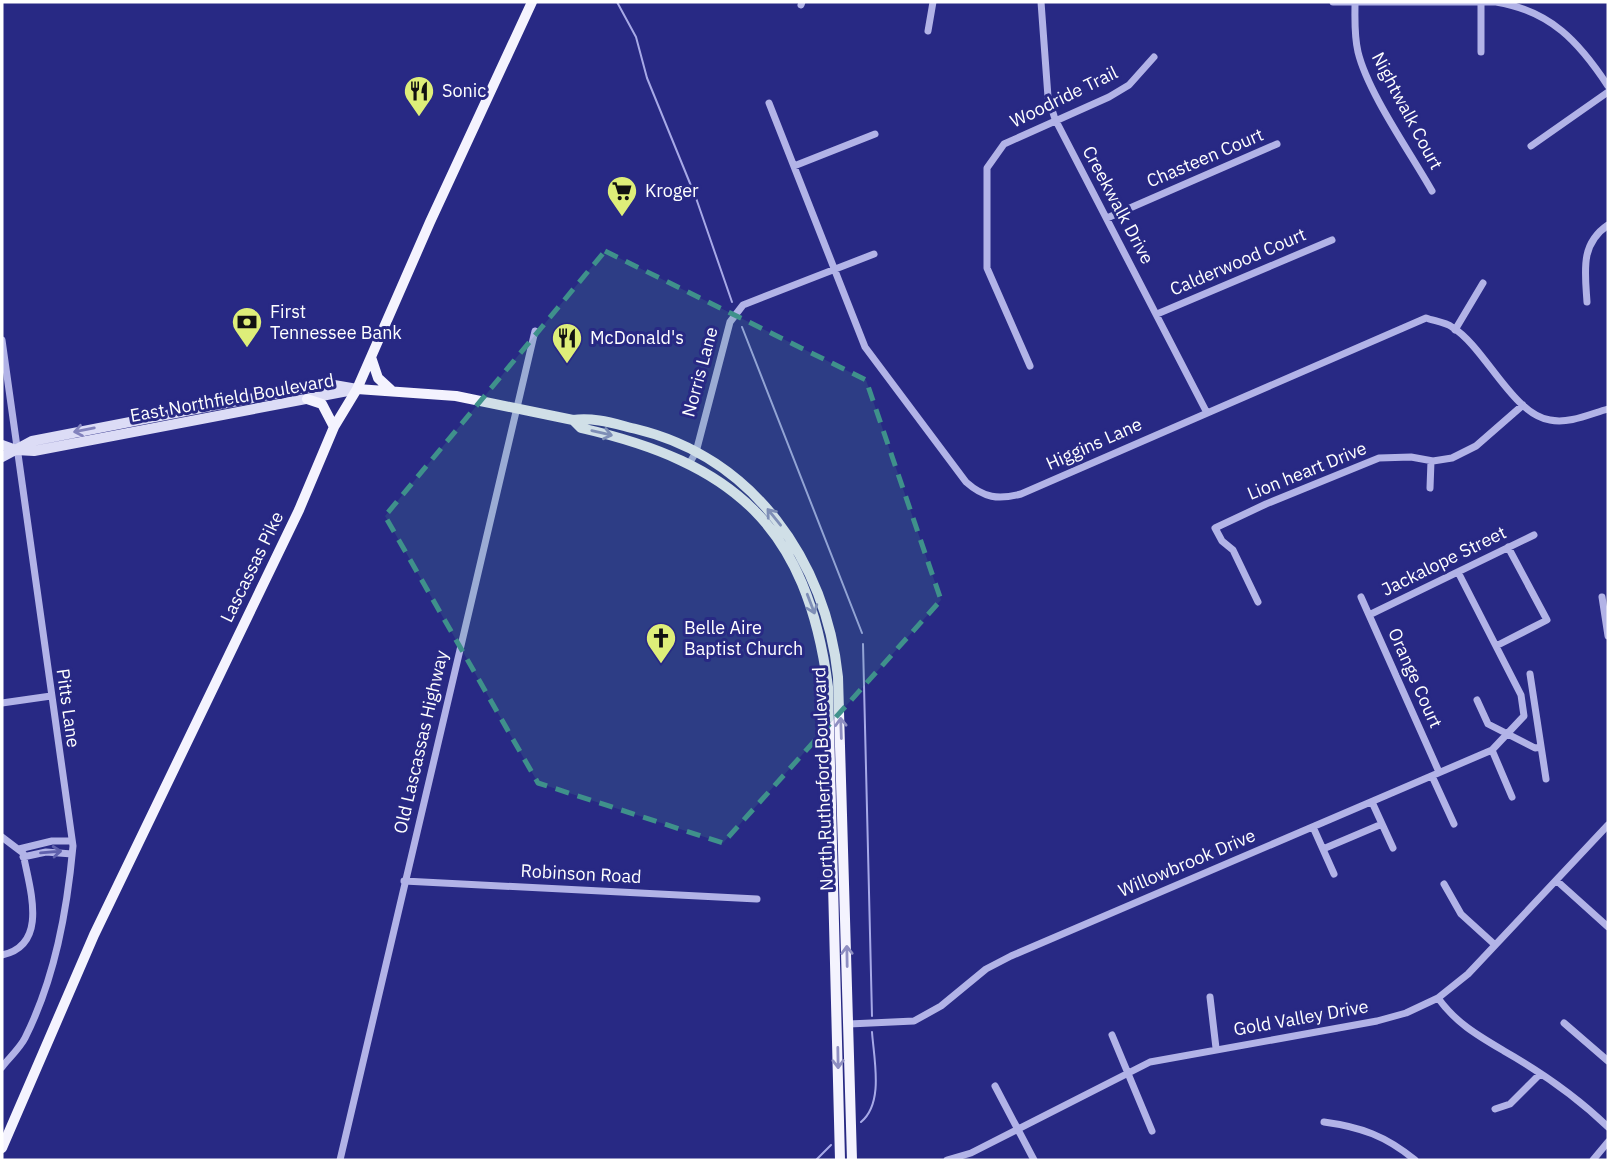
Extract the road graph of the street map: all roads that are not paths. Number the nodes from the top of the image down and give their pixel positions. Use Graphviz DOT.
graph roads {
  1 [pos="532,2"];
  2 [pos="933,2"];
  3 [pos="1041,2"];
  4 [pos="1333,2"];
  5 [pos="1355,3"];
  6 [pos="1481,3"];
  7 [pos="928,32"];
  8 [pos="1481,52"];
  9 [pos="1154,57"];
  10 [pos="1608,86"];
  11 [pos="1608,92"];
  12 [pos="769,103"];
  13 [pos="1055,119"];
  14 [pos="875,134"];
  15 [pos="1277,144"];
  16 [pos="1531,146"];
  17 [pos="794,166"];
  18 [pos="1432,191"];
  19 [pos="1107,218"];
  20 [pos="1608,225"];
  21 [pos="1332,240"];
  22 [pos="874,254"];
  23 [pos="834,268"];
  24 [pos="1483,284"];
  25 [pos="1587,302"];
  26 [pos="1157,314"];
  27 [pos="1455,330"];
  28 [pos="535,331"];
  29 [pos="2,340"];
  30 [pos="371,357"];
  31 [pos="1030,366"];
  32 [pos="357,389"];
  33 [pos="391,390"];
  34 [pos="307,399"];
  35 [pos="1522,405"];
  36 [pos="516,408"];
  37 [pos="1608,409"];
  38 [pos="1206,411"];
  39 [pos="573,420"];
  40 [pos="334,427"];
  41 [pos="123,428"];
  42 [pos="2,444"];
  43 [pos="16,450"];
  44 [pos="696,452"];
  45 [pos="2,457"];
  46 [pos="1431,461"];
  47 [pos="689,464"];
  48 [pos="1430,488"];
  49 [pos="1534,535"];
  50 [pos="1508,547"];
  51 [pos="1458,572"];
  52 [pos="1361,597"];
  53 [pos="1602,597"];
  54 [pos="1258,602"];
  55 [pos="1369,615"];
  56 [pos="1608,636"];
  57 [pos="1496,646"];
  58 [pos="1530,674"];
  59 [pos="51,696"];
  60 [pos="1477,700"];
  61 [pos="2,703"];
  62 [pos="1509,734"];
  63 [pos="1541,747"];
  64 [pos="1492,750"];
  65 [pos="1436,774"];
  66 [pos="1546,779"];
  67 [pos="1512,797"];
  68 [pos="1373,802"];
  69 [pos="1382,824"];
  70 [pos="1454,824"];
  71 [pos="1608,825"];
  72 [pos="1313,827"];
  73 [pos="2,837"];
  74 [pos="72,841"];
  75 [pos="1393,848"];
  76 [pos="1323,849"];
  77 [pos="21,853"];
  78 [pos="72,854"];
  79 [pos="1334,874"];
  80 [pos="404,881"];
  81 [pos="1557,881"];
  82 [pos="1444,884"];
  83 [pos="757,899"];
  84 [pos="1608,927"];
  85 [pos="1494,944"];
  86 [pos="2,955"];
  87 [pos="1210,997"];
  88 [pos="1438,998"];
  89 [pos="1564,1023"];
  90 [pos="849,1024"];
  91 [pos="1112,1035"];
  92 [pos="1216,1048"];
  93 [pos="1608,1061"];
  94 [pos="2,1067"];
  95 [pos="1128,1072"];
  96 [pos="1540,1074"];
  97 [pos="995,1086"];
  98 [pos="1495,1108"];
  99 [pos="1324,1122"];
  100 [pos="1608,1127"];
  101 [pos="1019,1130"];
  102 [pos="1152,1131"];
  103 [pos="1608,1142"];
  104 [pos="2,1148"];
  105 [pos="340,1160"];
  106 [pos="840,1160"];
  107 [pos="852,1160"];
  108 [pos="947,1160"];
  109 [pos="1034,1160"];
  110 [pos="1415,1160"];
  111 [pos="1593,1160"];
  1 -- 30 [label="main road, Lascassas Pike"];
  2 -- 7 [label="street"];
  3 -- 13 [label="street, Creekwalk Drive"];
  4 -- 5 [label="street"];
  5 -- 6 [label="street"];
  5 -- 18 [label="street, Nightwalk Court"];
  6 -- 8 [label="street"];
  6 -- 10 [label="street"];
  9 -- 13 [label="street, Woodride Trail"];
  11 -- 16 [label="street"];
  12 -- 17 [label="street, Higgins Lane"];
  13 -- 19 [label="street, Creekwalk Drive"];
  13 -- 31 [label="street, Woodride Trail"];
  14 -- 17 [label="street"];
  15 -- 19 [label="street, Chasteen Court"];
  17 -- 23 [label="street, Higgins Lane"];
  19 -- 26 [label="street, Creekwalk Drive"];
  20 -- 25 [label="street"];
  21 -- 26 [label="street, Calderwood Court"];
  22 -- 23 [label="street, Norris Lane"];
  23 -- 38 [label="street, Higgins Lane"];
  23 -- 44 [label="street, Norris Lane"];
  24 -- 27 [label="street"];
  26 -- 38 [label="street, Creekwalk Drive"];
  27 -- 35 [label="street, Higgins Lane"];
  27 -- 38 [label="street, Higgins Lane"];
  28 -- 36 [label="street, Old Lascassas Highway"];
  29 -- 43 [label="street, Pitts Lane"];
  30 -- 32 [label="main road, Lascassas Pike"];
  30 -- 33 [label="main road"];
  32 -- 33 [label="main road, North Rutherford Boulevard"];
  32 -- 34 [label="main road, East Northfield Boulevard"];
  32 -- 40 [label="main road, Lascassas Pike"];
  32 -- 41 [label="main road, East Northfield Boulevard"];
  33 -- 36 [label="main road, North Rutherford Boulevard"];
  34 -- 40 [label="main road"];
  34 -- 41 [label="main road, East Northfield Boulevard"];
  35 -- 37 [label="street, Higgins Lane"];
  35 -- 46 [label="street, Lion heart Drive"];
  36 -- 39 [label="main road, North Rutherford Boulevard"];
  36 -- 80 [label="street, Old Lascassas Highway"];
  39 -- 44 [label="main road, North Rutherford Boulevard"];
  39 -- 47 [label="main road, North Rutherford Boulevard, one-way"];
  40 -- 104 [label="main road, Lascassas Pike"];
  41 -- 43 [label="main road, East Northfield Boulevard"];
  42 -- 43 [label="main road, East Northfield Boulevard"];
  43 -- 45 [label="main road, East Northfield Boulevard"];
  43 -- 59 [label="street, Pitts Lane"];
  44 -- 47 [label="street, Norris Lane"];
  90 -- 44 [label="main road, North Rutherford Boulevard, one-way"];
  46 -- 48 [label="street"];
  46 -- 54 [label="street, Lion heart Drive"];
  47 -- 106 [label="main road, North Rutherford Boulevard, one-way"];
  49 -- 50 [label="street, Jackalope Street"];
  50 -- 51 [label="street, Jackalope Street"];
  50 -- 57 [label="street"];
  51 -- 55 [label="street, Jackalope Street"];
  51 -- 57 [label="street"];
  52 -- 55 [label="street, Orange Court"];
  53 -- 56 [label="street"];
  55 -- 65 [label="street, Orange Court"];
  57 -- 62 [label="street, Willowbrook Drive"];
  58 -- 63 [label="street"];
  59 -- 61 [label="street"];
  59 -- 74 [label="street, Pitts Lane"];
  60 -- 62 [label="street"];
  62 -- 63 [label="street"];
  62 -- 64 [label="street, Willowbrook Drive"];
  63 -- 66 [label="street"];
  64 -- 65 [label="street, Willowbrook Drive"];
  64 -- 67 [label="street"];
  65 -- 68 [label="street, Willowbrook Drive"];
  65 -- 70 [label="street, Orange Court"];
  68 -- 69 [label="street"];
  68 -- 72 [label="street, Willowbrook Drive"];
  69 -- 75 [label="street"];
  69 -- 76 [label="street"];
  71 -- 81 [label="street, Gold Valley Drive"];
  72 -- 76 [label="street"];
  72 -- 90 [label="street, Willowbrook Drive"];
  73 -- 77 [label="street"];
  74 -- 77 [label="street"];
  74 -- 78 [label="street, Pitts Lane"];
  76 -- 79 [label="street"];
  77 -- 78 [label="street, one-way"];
  77 -- 86 [label="street"];
  78 -- 94 [label="street, Pitts Lane"];
  80 -- 83 [label="street, Robinson Road"];
  80 -- 105 [label="street, Old Lascassas Highway"];
  81 -- 84 [label="street"];
  81 -- 85 [label="street, Gold Valley Drive"];
  82 -- 85 [label="street"];
  85 -- 88 [label="street, Gold Valley Drive"];
  87 -- 92 [label="street"];
  88 -- 92 [label="street, Gold Valley Drive"];
  88 -- 96 [label="street"];
  89 -- 93 [label="street"];
  90 -- 107 [label="main road, North Rutherford Boulevard"];
  91 -- 95 [label="street"];
  92 -- 95 [label="street, Gold Valley Drive"];
  95 -- 101 [label="street, Gold Valley Drive"];
  95 -- 102 [label="street"];
  96 -- 98 [label="street"];
  96 -- 100 [label="street"];
  97 -- 101 [label="street"];
  99 -- 110 [label="street"];
  101 -- 108 [label="street, Gold Valley Drive"];
  101 -- 109 [label="street"];
  103 -- 111 [label="street"];
}
